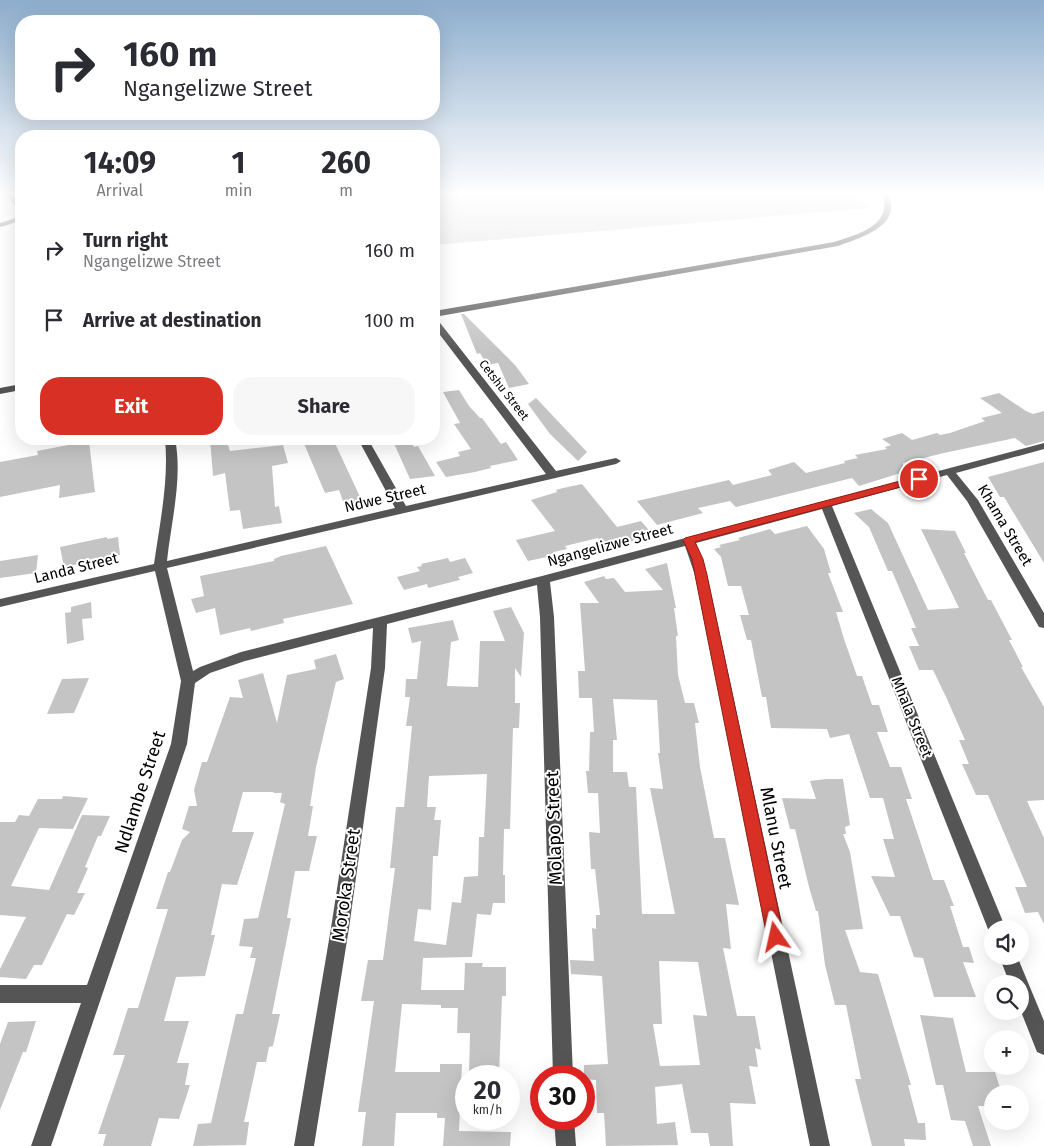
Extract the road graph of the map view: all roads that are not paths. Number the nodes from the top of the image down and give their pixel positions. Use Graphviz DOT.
graph roads {
  1 [pos="821,246"];
  2 [pos="440,313"];
  3 [pos="440,328"];
  4 [pos="15,388"];
  5 [pos="0,391"];
  6 [pos="171,445"];
  7 [pos="365,445"];
  8 [pos="1044,446"];
  9 [pos="616,461"];
  10 [pos="949,471"];
  11 [pos="553,475"];
  12 [pos="826,505"];
  13 [pos="402,510"];
  14 [pos="689,540"];
  15 [pos="160,565"];
  16 [pos="543,580"];
  17 [pos="0,603"];
  18 [pos="380,622"];
  19 [pos="1044,624"];
  20 [pos="188,681"];
  21 [pos="993,920"];
  22 [pos="0,994"];
  23 [pos="92,994"];
  24 [pos="1029,1008"];
  25 [pos="1044,1045"];
  26 [pos="563,1065"];
  27 [pos="565,1130"];
  28 [pos="41,1146"];
  29 [pos="304,1146"];
  30 [pos="566,1146"];
  31 [pos="820,1146"];
  1 -- 2 [label="street"];
  3 -- 11 [label="street, Cetshu Street"];
  4 -- 5 [label="street"];
  6 -- 15 [label="street, Ndlambe Street"];
  7 -- 13 [label="street"];
  8 -- 10 [label="street, Ngangelizwe Street"];
  9 -- 11 [label="street, Ndwe Street"];
  10 -- 12 [label="street, Ngangelizwe Street"];
  10 -- 19 [label="street, Khama Street"];
  11 -- 13 [label="street, Ndwe Street"];
  12 -- 14 [label="street, Ngangelizwe Street"];
  12 -- 21 [label="street, Mhala Street"];
  13 -- 15 [label="street, Ndwe Street"];
  14 -- 16 [label="street, Ngangelizwe Street"];
  14 -- 31 [label="street, Mlanu Street"];
  15 -- 17 [label="street, Landa Street"];
  15 -- 20 [label="street, Ndlambe Street"];
  16 -- 18 [label="street, Ngangelizwe Street"];
  16 -- 26 [label="street, Molapo Street"];
  18 -- 20 [label="street, Ngangelizwe Street"];
  18 -- 29 [label="street, Moroka Street"];
  20 -- 23 [label="street, Ndlambe Street"];
  22 -- 23 [label="street"];
  23 -- 28 [label="street, Ndlambe Street"];
  24 -- 25 [label="street"];
  27 -- 30 [label="street"];
}
